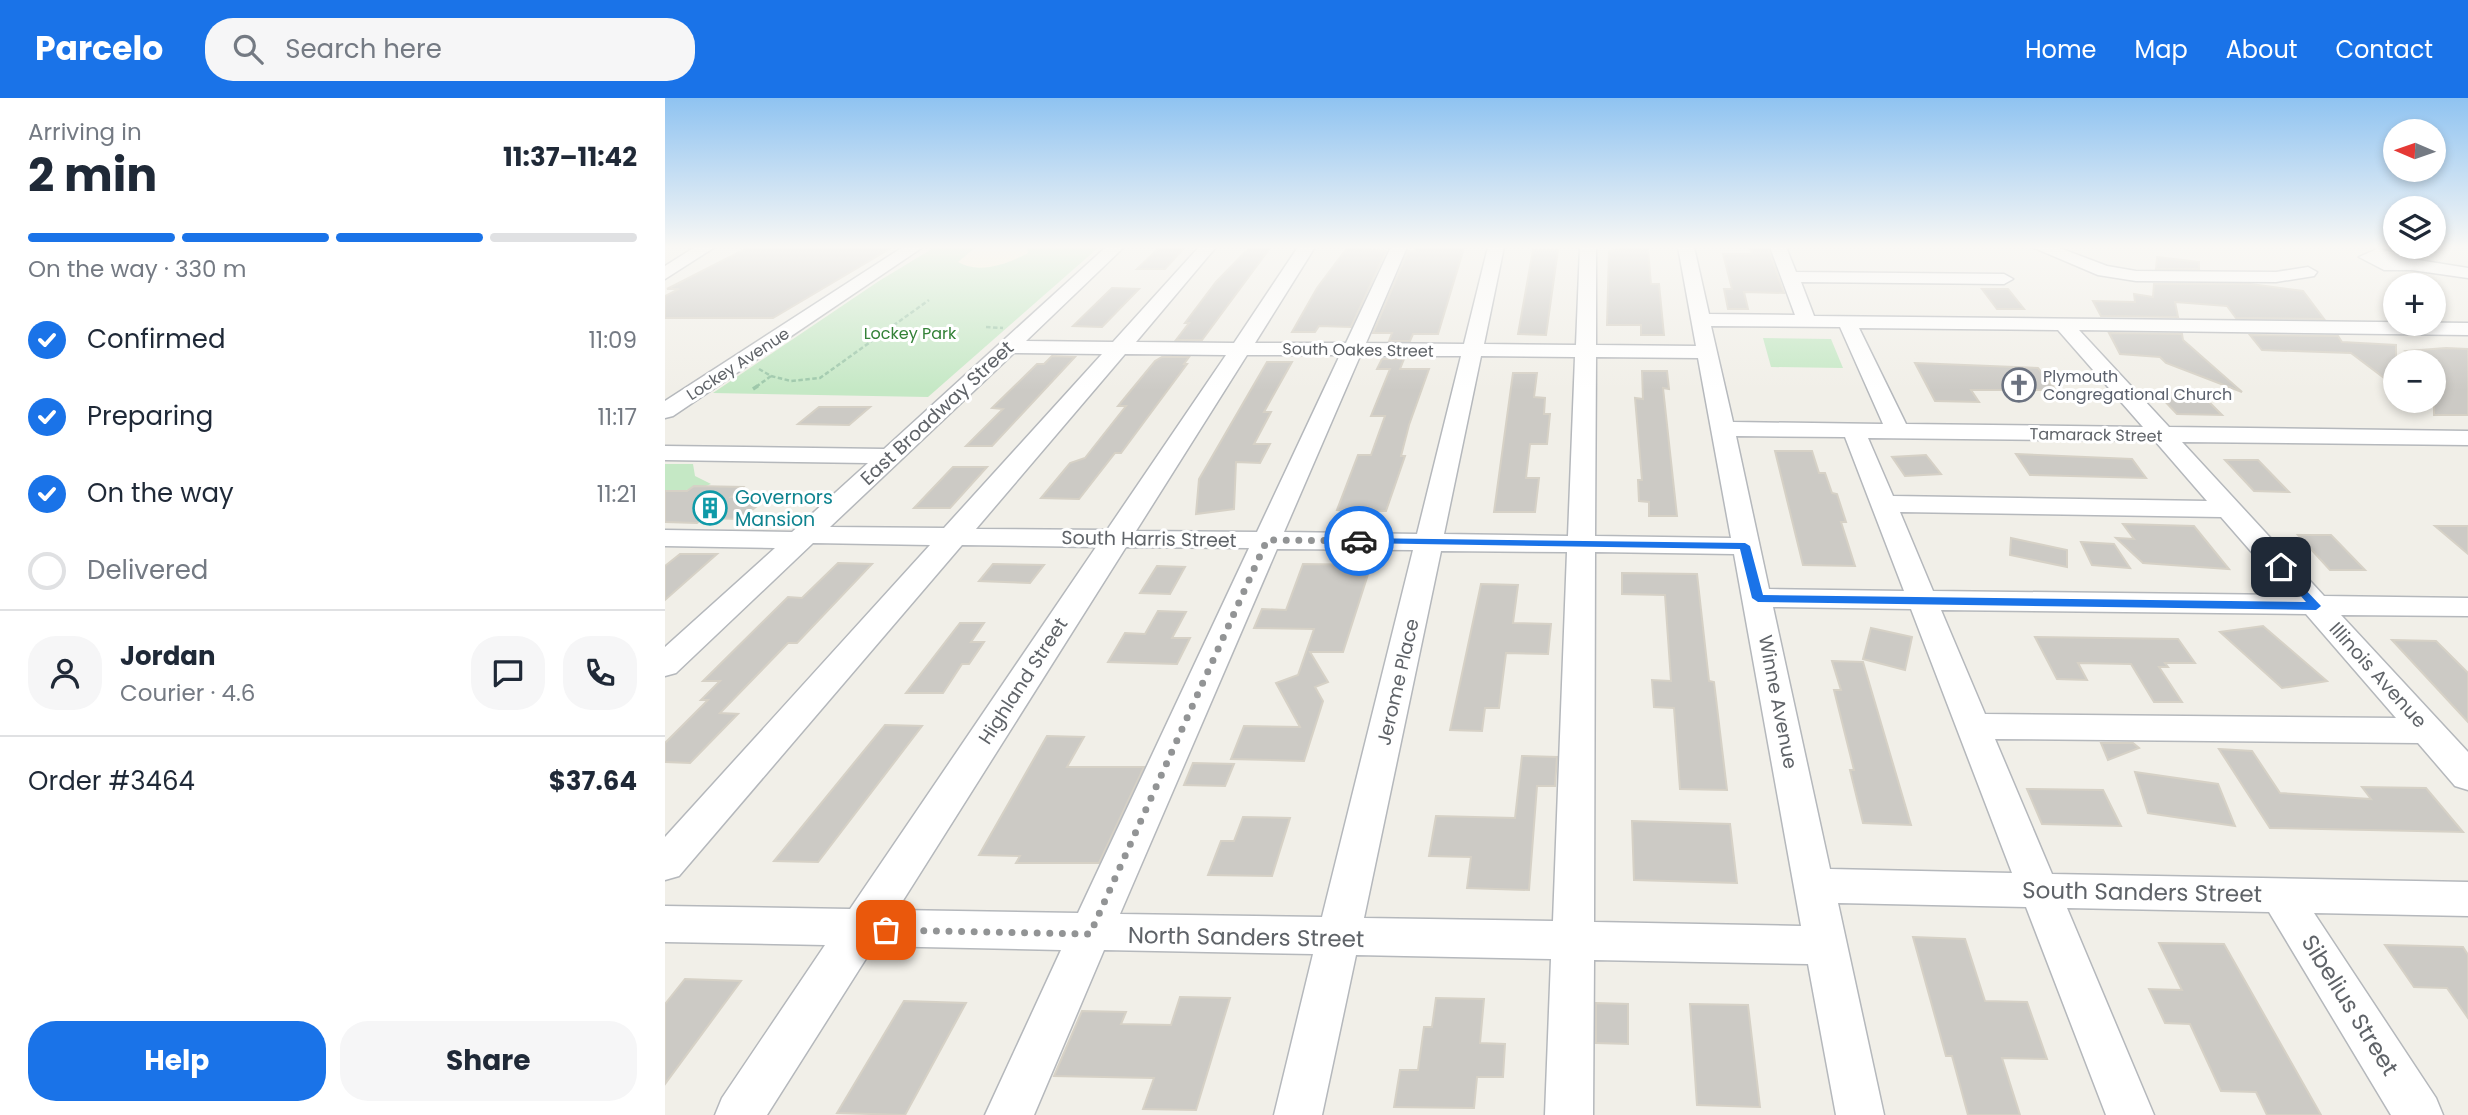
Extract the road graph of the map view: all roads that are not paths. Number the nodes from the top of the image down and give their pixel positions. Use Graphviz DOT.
graph roads {
  1 [pos="843,294"];
  2 [pos="1065,294"];
  3 [pos="1167,294"];
  4 [pos="1276,294"];
  5 [pos="1377,294"];
  6 [pos="1485,294"];
  7 [pos="1587,294"];
  8 [pos="1696,294"];
  9 [pos="1797,294"];
  10 [pos="1701,320"];
  11 [pos="1807,321"];
  12 [pos="1847,322"];
  13 [pos="2064,325"];
  14 [pos="2468,329"];
  15 [pos="1009,347"];
  16 [pos="1121,348"];
  17 [pos="1241,348"];
  18 [pos="1352,349"];
  19 [pos="1472,351"];
  20 [pos="1585,351"];
  21 [pos="1707,352"];
  22 [pos="665,411"];
  23 [pos="1723,429"];
  24 [pos="1854,431"];
  25 [pos="1898,432"];
  26 [pos="2163,436"];
  27 [pos="2468,438"];
  28 [pos="665,453"];
  29 [pos="891,456"];
  30 [pos="1884,505"];
  31 [pos="2229,509"];
  32 [pos="955,536"];
  33 [pos="665,538"];
  34 [pos="803,538"];
  35 [pos="1117,538"];
  36 [pos="1267,540"];
  37 [pos="1431,542"];
  38 [pos="1580,544"];
  39 [pos="1745,546"];
  40 [pos="1758,598"];
  41 [pos="1923,601"];
  42 [pos="2316,606"];
  43 [pos="2468,607"];
  44 [pos="665,665"];
  45 [pos="1975,726"];
  46 [pos="2428,732"];
  47 [pos="2468,776"];
  48 [pos="665,864"];
  49 [pos="1815,886"];
  50 [pos="2041,891"];
  51 [pos="2280,895"];
  52 [pos="2468,899"];
  53 [pos="665,924"];
  54 [pos="860,929"];
  55 [pos="1090,934"];
  56 [pos="1339,939"];
  57 [pos="1573,942"];
  58 [pos="1828,945"];
  59 [pos="739,1115"];
  60 [pos="1009,1115"];
  61 [pos="1299,1115"];
  62 [pos="1569,1115"];
  63 [pos="1860,1115"];
  64 [pos="2130,1115"];
  65 [pos="2419,1115"];
  1 -- 22 [label="street, Lockey Avenue"];
  2 -- 15 [label="street, East Broadway Street"];
  3 -- 16 [label="street"];
  4 -- 17 [label="street, Highland Street"];
  5 -- 18 [label="street"];
  6 -- 19 [label="street, Jerome Place"];
  7 -- 20 [label="street"];
  8 -- 10 [label="street, Winne Avenue"];
  9 -- 11 [label="street"];
  10 -- 11 [label="street"];
  10 -- 21 [label="street, Winne Avenue"];
  11 -- 12 [label="street"];
  12 -- 13 [label="street"];
  12 -- 25 [label="street"];
  13 -- 14 [label="street"];
  13 -- 26 [label="street, Illinois Avenue"];
  15 -- 16 [label="street, South Oakes Street"];
  15 -- 29 [label="street, East Broadway Street"];
  16 -- 17 [label="street, South Oakes Street"];
  16 -- 32 [label="street"];
  17 -- 18 [label="street, South Oakes Street"];
  17 -- 35 [label="street, Highland Street"];
  18 -- 19 [label="street, South Oakes Street"];
  18 -- 36 [label="street"];
  19 -- 20 [label="street, South Oakes Street"];
  19 -- 37 [label="street, Jerome Place"];
  20 -- 21 [label="street, South Oakes Street"];
  20 -- 38 [label="street"];
  21 -- 23 [label="street, Winne Avenue"];
  23 -- 24 [label="street, Tamarack Street"];
  23 -- 39 [label="street, Winne Avenue"];
  24 -- 25 [label="street, Tamarack Street"];
  24 -- 30 [label="street"];
  25 -- 26 [label="street, Tamarack Street"];
  26 -- 27 [label="street, Tamarack Street"];
  26 -- 31 [label="street, Illinois Avenue"];
  28 -- 29 [label="street"];
  29 -- 34 [label="street, East Broadway Street"];
  30 -- 31 [label="street"];
  30 -- 41 [label="street"];
  31 -- 42 [label="street, Illinois Avenue"];
  32 -- 34 [label="street, South Harris Street"];
  32 -- 35 [label="street, South Harris Street"];
  32 -- 48 [label="street"];
  33 -- 34 [label="street, South Harris Street"];
  34 -- 44 [label="street, East Broadway Street"];
  35 -- 36 [label="street, South Harris Street"];
  35 -- 54 [label="street, Highland Street"];
  36 -- 37 [label="street, South Harris Street"];
  36 -- 55 [label="street"];
  37 -- 38 [label="street, South Harris Street"];
  37 -- 56 [label="street, Jerome Place"];
  38 -- 39 [label="street, South Harris Street"];
  38 -- 57 [label="street"];
  39 -- 40 [label="street, Winne Avenue"];
  40 -- 41 [label="street"];
  40 -- 49 [label="street, Winne Avenue"];
  41 -- 42 [label="street"];
  41 -- 45 [label="street"];
  42 -- 43 [label="street"];
  42 -- 46 [label="street, Illinois Avenue"];
  45 -- 46 [label="street"];
  45 -- 50 [label="street"];
  46 -- 47 [label="street, Illinois Avenue"];
  49 -- 50 [label="street, South Sanders Street"];
  49 -- 58 [label="street, Winne Avenue"];
  50 -- 51 [label="street, South Sanders Street"];
  50 -- 64 [label="street"];
  51 -- 52 [label="street, South Sanders Street"];
  51 -- 65 [label="street, Sibelius Street"];
  53 -- 54 [label="street, North Sanders Street"];
  54 -- 55 [label="street, North Sanders Street"];
  54 -- 59 [label="street, Highland Street"];
  55 -- 56 [label="street, North Sanders Street"];
  55 -- 60 [label="street"];
  56 -- 57 [label="street, North Sanders Street"];
  56 -- 61 [label="street, Jerome Place"];
  57 -- 58 [label="street, North Sanders Street"];
  57 -- 62 [label="street"];
  58 -- 63 [label="street, Winne Avenue"];
}
